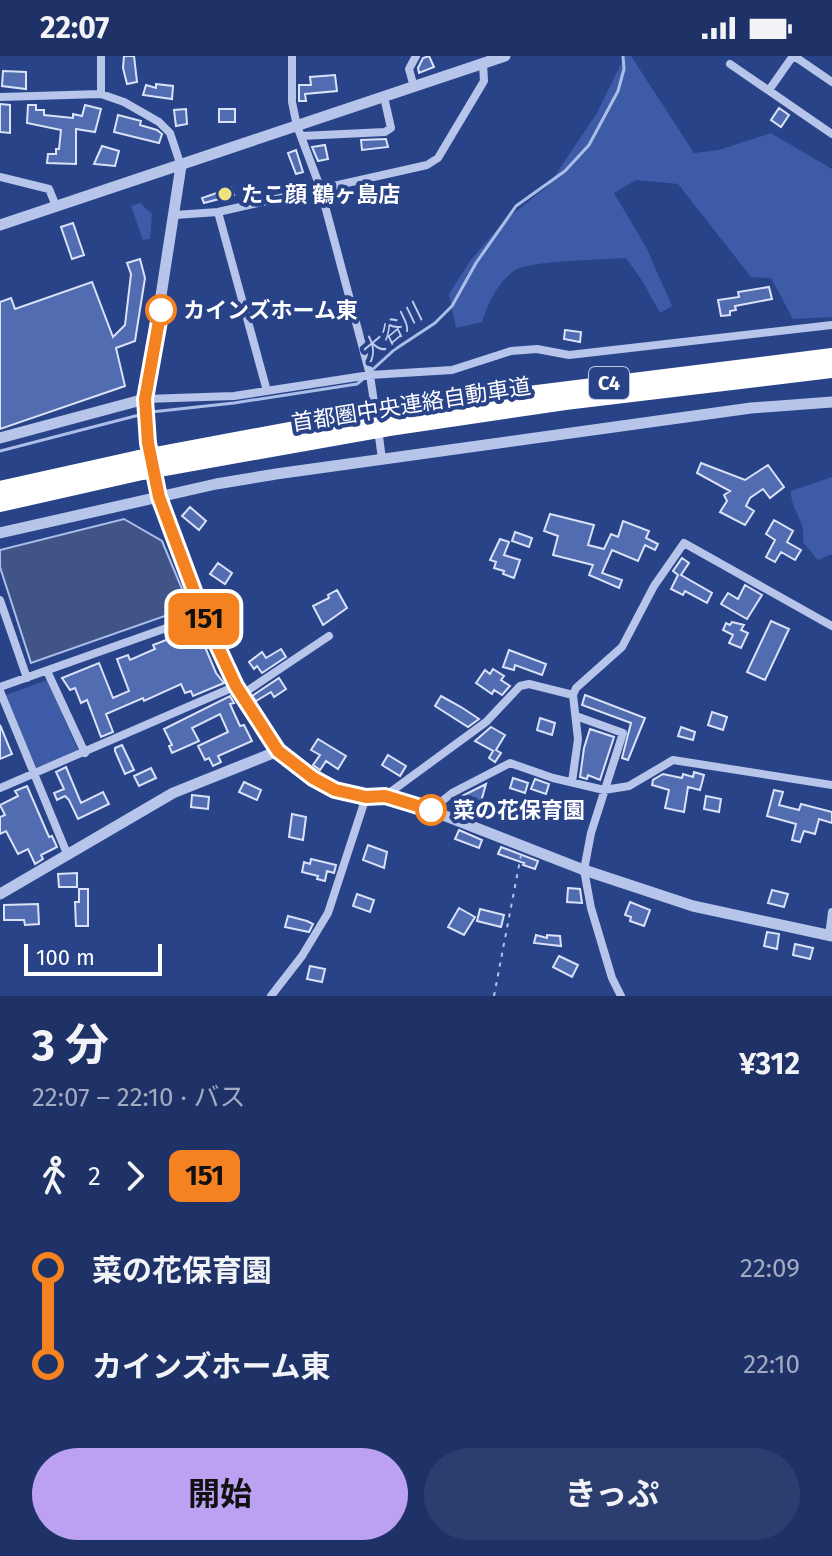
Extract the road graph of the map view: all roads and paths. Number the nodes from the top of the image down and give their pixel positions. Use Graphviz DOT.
graph roads {
  1 [pos="101,56"];
  2 [pos="292,56"];
  3 [pos="416,56"];
  4 [pos="505,56"];
  5 [pos="794,56"];
  6 [pos="483,63"];
  7 [pos="730,64"];
  8 [pos="832,82"];
  9 [pos="414,87"];
  10 [pos="769,90"];
  11 [pos="101,94"];
  12 [pos="0,97"];
  13 [pos="384,97"];
  14 [pos="299,131"];
  15 [pos="832,134"];
  16 [pos="181,166"];
  17 [pos="0,177"];
  18 [pos="320,187"];
  19 [pos="56,206"];
  20 [pos="218,212"];
  21 [pos="175,215"];
  22 [pos="0,225"];
  23 [pos="832,325"];
  24 [pos="832,354"];
  25 [pos="783,368"];
  26 [pos="832,371"];
  27 [pos="370,375"];
  28 [pos="267,391"];
  29 [pos="145,399"];
  30 [pos="832,402"];
  31 [pos="0,438"];
  32 [pos="382,459"];
  33 [pos="141,465"];
  34 [pos="0,489"];
  35 [pos="159,497"];
  36 [pos="0,504"];
  37 [pos="0,533"];
  38 [pos="0,600"];
  39 [pos="203,615"];
  40 [pos="832,626"];
  41 [pos="329,636"];
  42 [pos="47,671"];
  43 [pos="27,678"];
  44 [pos="0,689"];
  45 [pos="238,690"];
  46 [pos="573,695"];
  47 [pos="576,716"];
  48 [pos="278,751"];
  49 [pos="85,753"];
  50 [pos="34,774"];
  51 [pos="572,782"];
  52 [pos="832,785"];
  53 [pos="0,788"];
  54 [pos="604,790"];
  55 [pos="385,796"];
  56 [pos="366,797"];
  57 [pos="431,810"];
  58 [pos="523,846"];
  59 [pos="68,856"];
  60 [pos="584,870"];
  61 [pos="0,894"];
  62 [pos="832,912"];
  63 [pos="830,936"];
  64 [pos="271,996"];
  65 [pos="494,996"];
  66 [pos="621,996"];
  1 -- 11 [label="street"];
  2 -- 14 [label="street"];
  3 -- 9 [label="street"];
  4 -- 6 [label="street"];
  5 -- 8 [label="street"];
  5 -- 10 [label="street"];
  6 -- 9 [label="street"];
  6 -- 18 [label="street"];
  7 -- 10 [label="street"];
  9 -- 13 [label="street"];
  10 -- 15 [label="street"];
  11 -- 12 [label="street"];
  11 -- 16 [label="street"];
  13 -- 14 [label="street"];
  13 -- 14 [label="street"];
  14 -- 16 [label="street"];
  14 -- 18 [label="street"];
  16 -- 19 [label="street"];
  16 -- 21 [label="street"];
  17 -- 19 [label="street"];
  18 -- 20 [label="street"];
  18 -- 27 [label="street"];
  19 -- 22 [label="street"];
  20 -- 21 [label="street"];
  20 -- 28 [label="street"];
  21 -- 29 [label="street"];
  23 -- 27 [label="street"];
  24 -- 25 [label="highway"];
  25 -- 26 [label="highway"];
  25 -- 33 [label="highway, 首都圏中央連絡自動車道 / C4, bridge"];
  27 -- 28 [label="street"];
  27 -- 32 [label="street"];
  28 -- 29 [label="street"];
  29 -- 31 [label="street"];
  29 -- 35 [label="street"];
  30 -- 32 [label="street"];
  32 -- 35 [label="street"];
  33 -- 34 [label="highway, 首都圏中央連絡自動車道 / C4"];
  33 -- 36 [label="highway, 首都圏中央連絡自動車道 / C4"];
  35 -- 37 [label="street"];
  35 -- 39 [label="street"];
  38 -- 43 [label="street"];
  39 -- 42 [label="street"];
  39 -- 45 [label="street"];
  40 -- 46 [label="street"];
  41 -- 45 [label="street"];
  42 -- 43 [label="street"];
  42 -- 49 [label="street"];
  43 -- 44 [label="street"];
  44 -- 50 [label="street"];
  45 -- 48 [label="street"];
  45 -- 49 [label="street"];
  46 -- 47 [label="street"];
  46 -- 55 [label="street"];
  47 -- 51 [label="street"];
  47 -- 54 [label="street"];
  48 -- 56 [label="street"];
  48 -- 59 [label="street"];
  49 -- 50 [label="street"];
  50 -- 53 [label="street"];
  50 -- 59 [label="street"];
  51 -- 54 [label="street"];
  51 -- 57 [label="street"];
  52 -- 54 [label="street"];
  54 -- 60 [label="street"];
  55 -- 56 [label="street"];
  55 -- 57 [label="street"];
  56 -- 64 [label="street"];
  57 -- 58 [label="street"];
  58 -- 60 [label="street"];
  58 -- 65 [label="path"];
  59 -- 61 [label="street"];
  60 -- 63 [label="street"];
  60 -- 66 [label="street"];
  62 -- 63 [label="street"];
}
